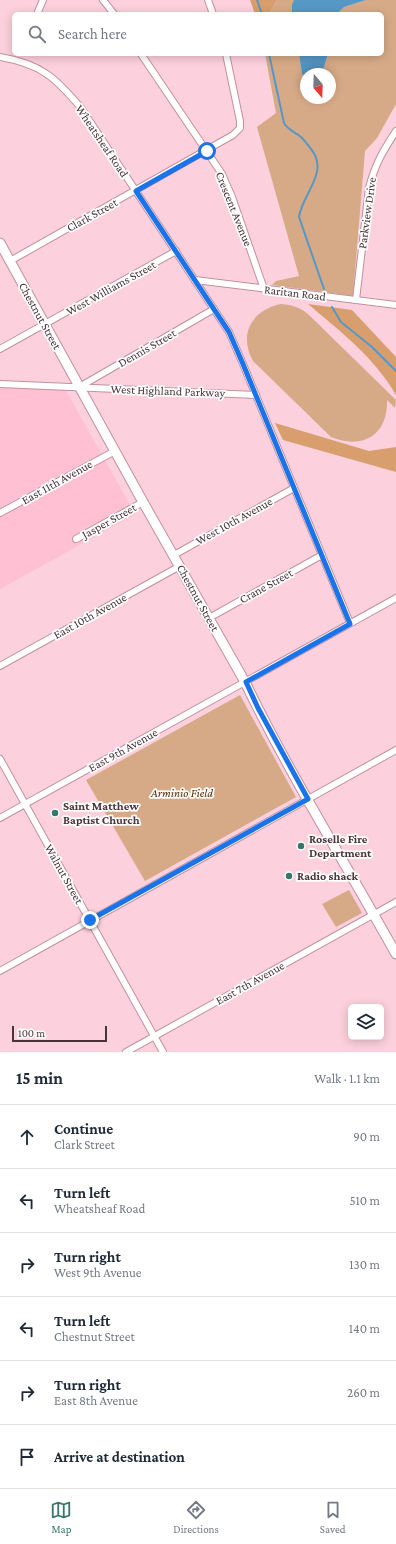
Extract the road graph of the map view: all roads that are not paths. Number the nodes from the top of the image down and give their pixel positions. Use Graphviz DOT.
graph roads {
  1 [pos="43,0"];
  2 [pos="103,0"];
  3 [pos="208,0"];
  4 [pos="38,12"];
  5 [pos="112,12"];
  6 [pos="212,12"];
  7 [pos="142,56"];
  8 [pos="226,56"];
  9 [pos="0,57"];
  10 [pos="16,57"];
  11 [pos="396,131"];
  12 [pos="207,151"];
  13 [pos="136,191"];
  14 [pos="0,243"];
  15 [pos="176,251"];
  16 [pos="10,261"];
  17 [pos="195,280"];
  18 [pos="264,289"];
  19 [pos="356,300"];
  20 [pos="396,306"];
  21 [pos="214,309"];
  22 [pos="46,324"];
  23 [pos="0,349"];
  24 [pos="0,384"];
  25 [pos="80,387"];
  26 [pos="256,395"];
  27 [pos="115,450"];
  28 [pos="294,488"];
  29 [pos="143,502"];
  30 [pos="0,513"];
  31 [pos="76,539"];
  32 [pos="174,554"];
  33 [pos="322,555"];
  34 [pos="180,566"];
  35 [pos="396,598"];
  36 [pos="209,618"];
  37 [pos="350,624"];
  38 [pos="0,666"];
  39 [pos="246,682"];
  40 [pos="396,750"];
  41 [pos="0,759"];
  42 [pos="308,799"];
  43 [pos="25,804"];
  44 [pos="0,818"];
  45 [pos="396,902"];
  46 [pos="374,915"];
  47 [pos="90,920"];
  48 [pos="396,954"];
  49 [pos="0,970"];
  50 [pos="155,1036"];
  51 [pos="126,1052"];
  52 [pos="163,1052"];
  1 -- 4 [label="street"];
  2 -- 5 [label="street"];
  3 -- 6 [label="street"];
  7 -- 12 [label="street, Crescent Avenue"];
  8 -- 12 [label="street, Clark Street"];
  9 -- 10 [label="street, Wheatsheaf Road"];
  10 -- 13 [label="street, Wheatsheaf Road"];
  11 -- 19 [label="street, Parkview Drive"];
  12 -- 13 [label="street, Clark Street"];
  12 -- 18 [label="street, Crescent Avenue"];
  13 -- 15 [label="street, Wheatsheaf Road"];
  13 -- 16 [label="street, Clark Street"];
  14 -- 16 [label="street, Chestnut Street"];
  15 -- 17 [label="street, Wheatsheaf Road"];
  15 -- 22 [label="street, West Williams Street"];
  16 -- 22 [label="street, Chestnut Street"];
  17 -- 18 [label="street, Raritan Road"];
  17 -- 21 [label="street, Wheatsheaf Road"];
  18 -- 19 [label="street, Raritan Road"];
  19 -- 20 [label="street, Raritan Road"];
  21 -- 25 [label="street, Dennis Street"];
  21 -- 26 [label="street, Wheatsheaf Road"];
  22 -- 23 [label="street, West Williams Street"];
  22 -- 25 [label="street, Chestnut Street"];
  24 -- 25 [label="street, West Highland Parkway"];
  25 -- 26 [label="street, West Highland Parkway"];
  25 -- 27 [label="street, Chestnut Street"];
  26 -- 28 [label="street, Wheatsheaf Road"];
  27 -- 29 [label="street, Chestnut Street"];
  27 -- 30 [label="street, East 11th Avenue"];
  28 -- 32 [label="street, West 10th Avenue"];
  28 -- 33 [label="street, Wheatsheaf Road"];
  29 -- 31 [label="street, Jasper Street"];
  29 -- 32 [label="street, Chestnut Street"];
  32 -- 34 [label="street, Chestnut Street"];
  33 -- 36 [label="street, Crane Street"];
  33 -- 37 [label="street, Wheatsheaf Road"];
  34 -- 36 [label="street, Chestnut Street"];
  34 -- 38 [label="street, East 10th Avenue"];
  35 -- 37 [label="street, East 9th Avenue"];
  36 -- 39 [label="street, Chestnut Street"];
  37 -- 39 [label="street, East 9th Avenue"];
  39 -- 42 [label="street, Chestnut Street"];
  39 -- 43 [label="street, East 9th Avenue"];
  40 -- 42 [label="street"];
  41 -- 43 [label="street, Walnut Street"];
  42 -- 46 [label="street, Chestnut Street"];
  42 -- 47 [label="street"];
  43 -- 44 [label="street, East 9th Avenue"];
  43 -- 47 [label="street, Walnut Street"];
  45 -- 46 [label="street, East 7th Avenue"];
  46 -- 48 [label="street, Chestnut Street"];
  46 -- 50 [label="street, East 7th Avenue"];
  47 -- 49 [label="street"];
  47 -- 50 [label="street, Walnut Street"];
  50 -- 51 [label="street, East 7th Avenue"];
  50 -- 52 [label="street, Walnut Street"];
}
